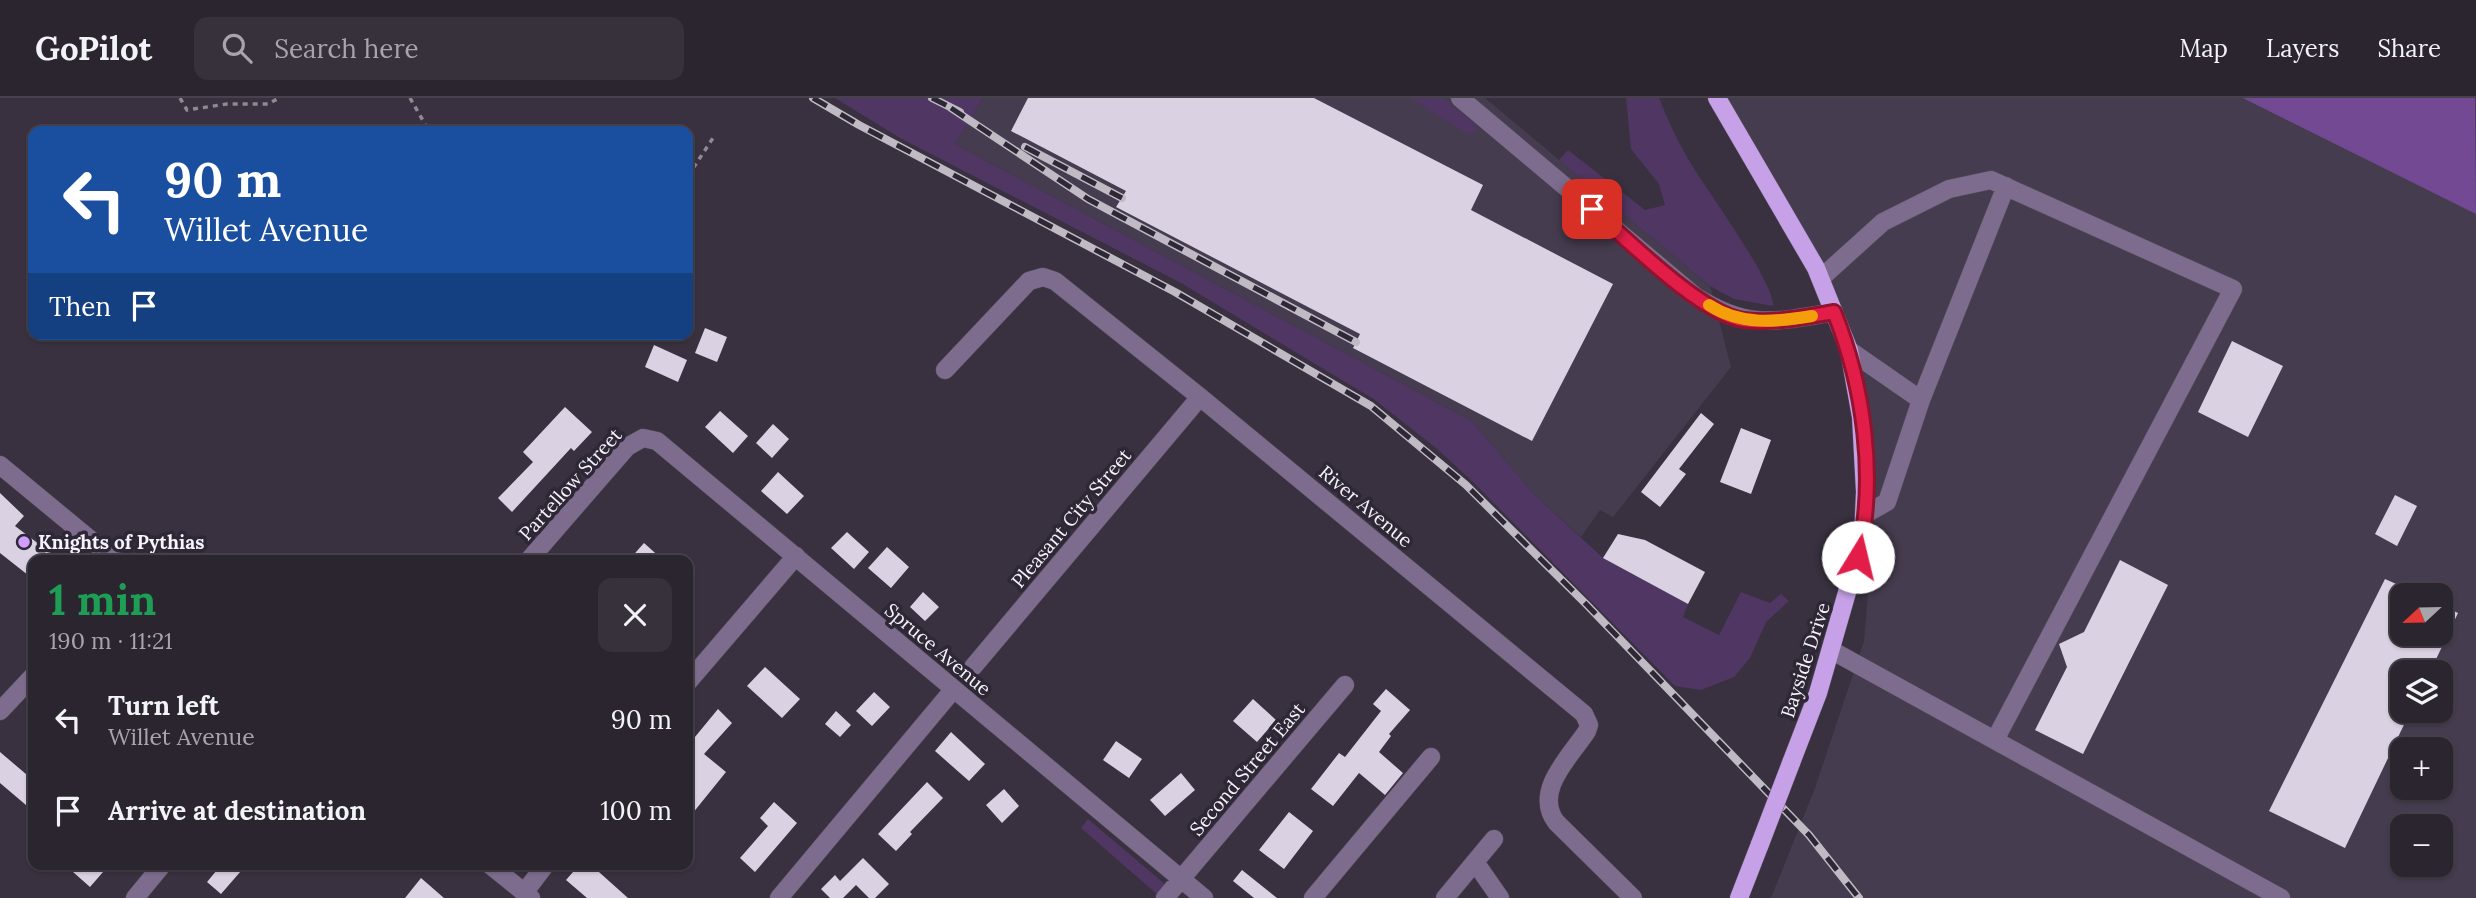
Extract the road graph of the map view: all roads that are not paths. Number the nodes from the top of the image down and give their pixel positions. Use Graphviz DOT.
graph roads {
  1 [pos="1460,98"];
  2 [pos="1717,98"];
  3 [pos="2006,186"];
  4 [pos="1821,278"];
  5 [pos="1834,312"];
  6 [pos="1849,350"];
  7 [pos="945,370"];
  8 [pos="1200,397"];
  9 [pos="1921,400"];
  10 [pos="643,438"];
  11 [pos="0,465"];
  12 [pos="1864,514"];
  13 [pos="109,555"];
  14 [pos="533,555"];
  15 [pos="796,556"];
  16 [pos="1830,650"];
  17 [pos="973,667"];
  18 [pos="693,676"];
  19 [pos="28,681"];
  20 [pos="1345,685"];
  21 [pos="953,691"];
  22 [pos="0,711"];
  23 [pos="1995,740"];
  24 [pos="1431,757"];
  25 [pos="1494,839"];
  26 [pos="1475,862"];
  27 [pos="158,870"];
  28 [pos="496,870"];
  29 [pos="542,870"];
  30 [pos="1182,879"];
  31 [pos="527,895"];
  32 [pos="135,898"];
  33 [pos="779,898"];
  34 [pos="1166,898"];
  35 [pos="1203,898"];
  36 [pos="1313,898"];
  37 [pos="1445,898"];
  38 [pos="1500,898"];
  39 [pos="1633,898"];
  40 [pos="1739,898"];
  41 [pos="2281,898"];
  1 -- 5 [label="street"];
  2 -- 4 [label="main road, Bayside Drive"];
  3 -- 4 [label="street"];
  3 -- 9 [label="street"];
  3 -- 23 [label="street"];
  4 -- 5 [label="main road, Bayside Drive"];
  5 -- 6 [label="main road, Bayside Drive"];
  6 -- 9 [label="street"];
  6 -- 12 [label="main road, Bayside Drive"];
  7 -- 8 [label="street, River Avenue"];
  8 -- 17 [label="street, Pleasant City Street"];
  8 -- 39 [label="street, River Avenue"];
  9 -- 12 [label="street"];
  10 -- 14 [label="street, Partellow Street"];
  10 -- 15 [label="street, Spruce Avenue"];
  11 -- 13 [label="street"];
  12 -- 16 [label="main road, Bayside Drive"];
  15 -- 18 [label="street"];
  15 -- 21 [label="street, Spruce Avenue"];
  16 -- 23 [label="street"];
  16 -- 40 [label="main road, Bayside Drive, bridge"];
  19 -- 22 [label="street"];
  20 -- 30 [label="street, Second Street East"];
  21 -- 30 [label="street, Spruce Avenue"];
  21 -- 33 [label="street"];
  23 -- 41 [label="street"];
  24 -- 36 [label="street"];
  25 -- 26 [label="street"];
  26 -- 37 [label="street"];
  26 -- 38 [label="street"];
  27 -- 32 [label="street"];
  28 -- 31 [label="street"];
  29 -- 31 [label="street"];
  30 -- 34 [label="street, Second Street East"];
  30 -- 35 [label="street, Spruce Avenue"];
}
